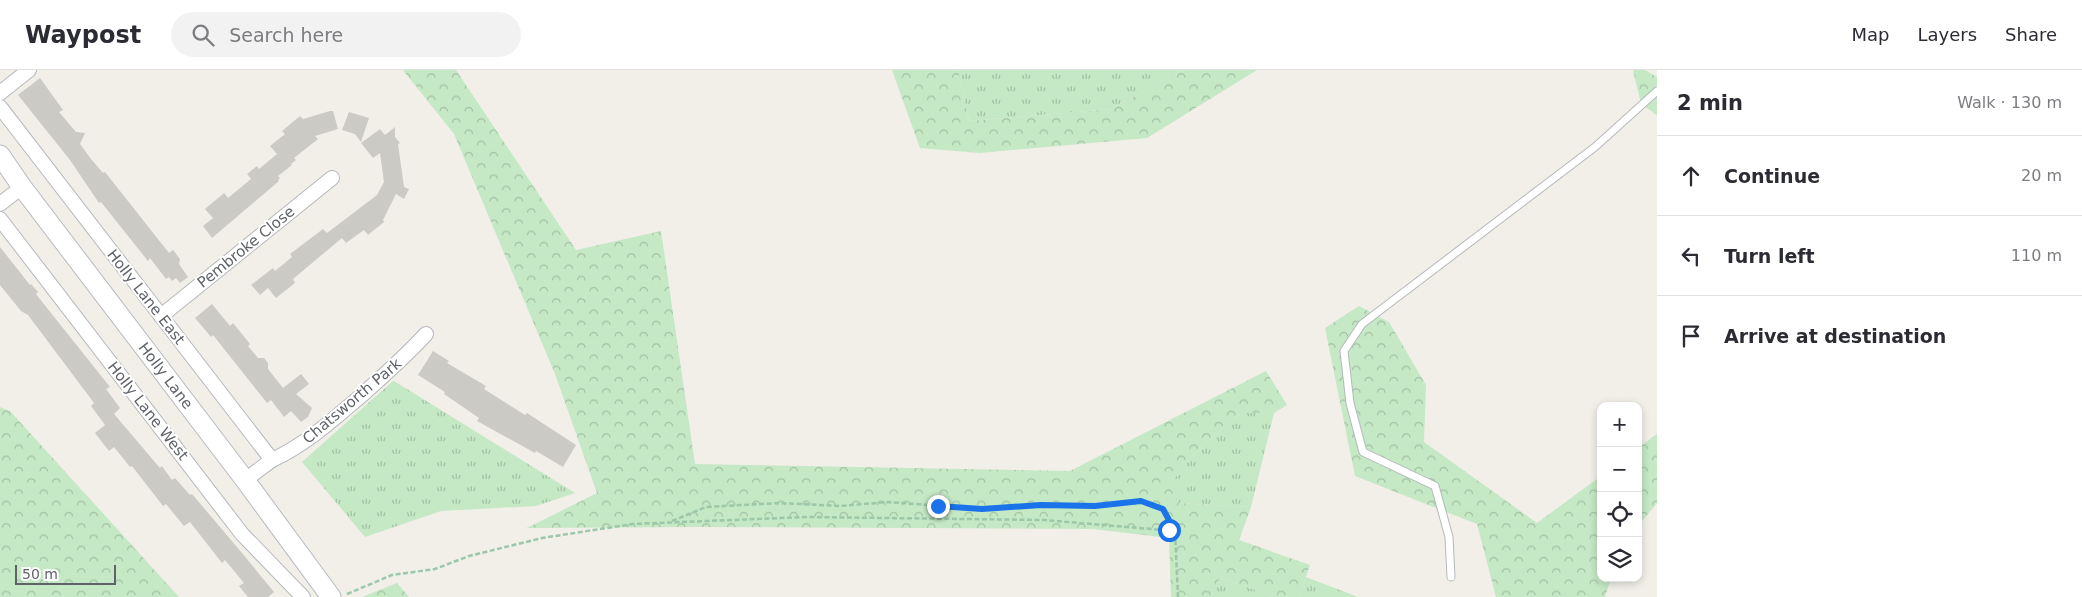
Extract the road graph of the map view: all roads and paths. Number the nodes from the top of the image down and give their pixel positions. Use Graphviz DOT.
graph roads {
  1 [pos="29,70"];
  2 [pos="1657,90"];
  3 [pos="0,93"];
  4 [pos="0,107"];
  5 [pos="0,155"];
  6 [pos="332,178"];
  7 [pos="22,187"];
  8 [pos="0,204"];
  9 [pos="0,219"];
  10 [pos="160,316"];
  11 [pos="426,334"];
  12 [pos="272,460"];
  13 [pos="245,480"];
  14 [pos="668,522"];
  15 [pos="1175,531"];
  16 [pos="1451,577"];
  17 [pos="303,597"];
  18 [pos="331,597"];
  19 [pos="338,597"];
  20 [pos="1178,597"];
  1 -- 3 [label="street"];
  2 -- 16 [label="lane"];
  4 -- 10 [label="street, Holly Lane East"];
  5 -- 7 [label="main road, Holly Lane"];
  6 -- 10 [label="street, Pembroke Close"];
  7 -- 8 [label="street"];
  7 -- 13 [label="main road, Holly Lane"];
  9 -- 17 [label="street, Holly Lane West"];
  10 -- 12 [label="street, Holly Lane East"];
  11 -- 12 [label="street, Chatsworth Park"];
  12 -- 13 [label="street"];
  13 -- 18 [label="main road, Holly Lane"];
  14 -- 15 [label="path"];
  14 -- 15 [label="path"];
  14 -- 19 [label="path"];
  15 -- 20 [label="path"];
}
